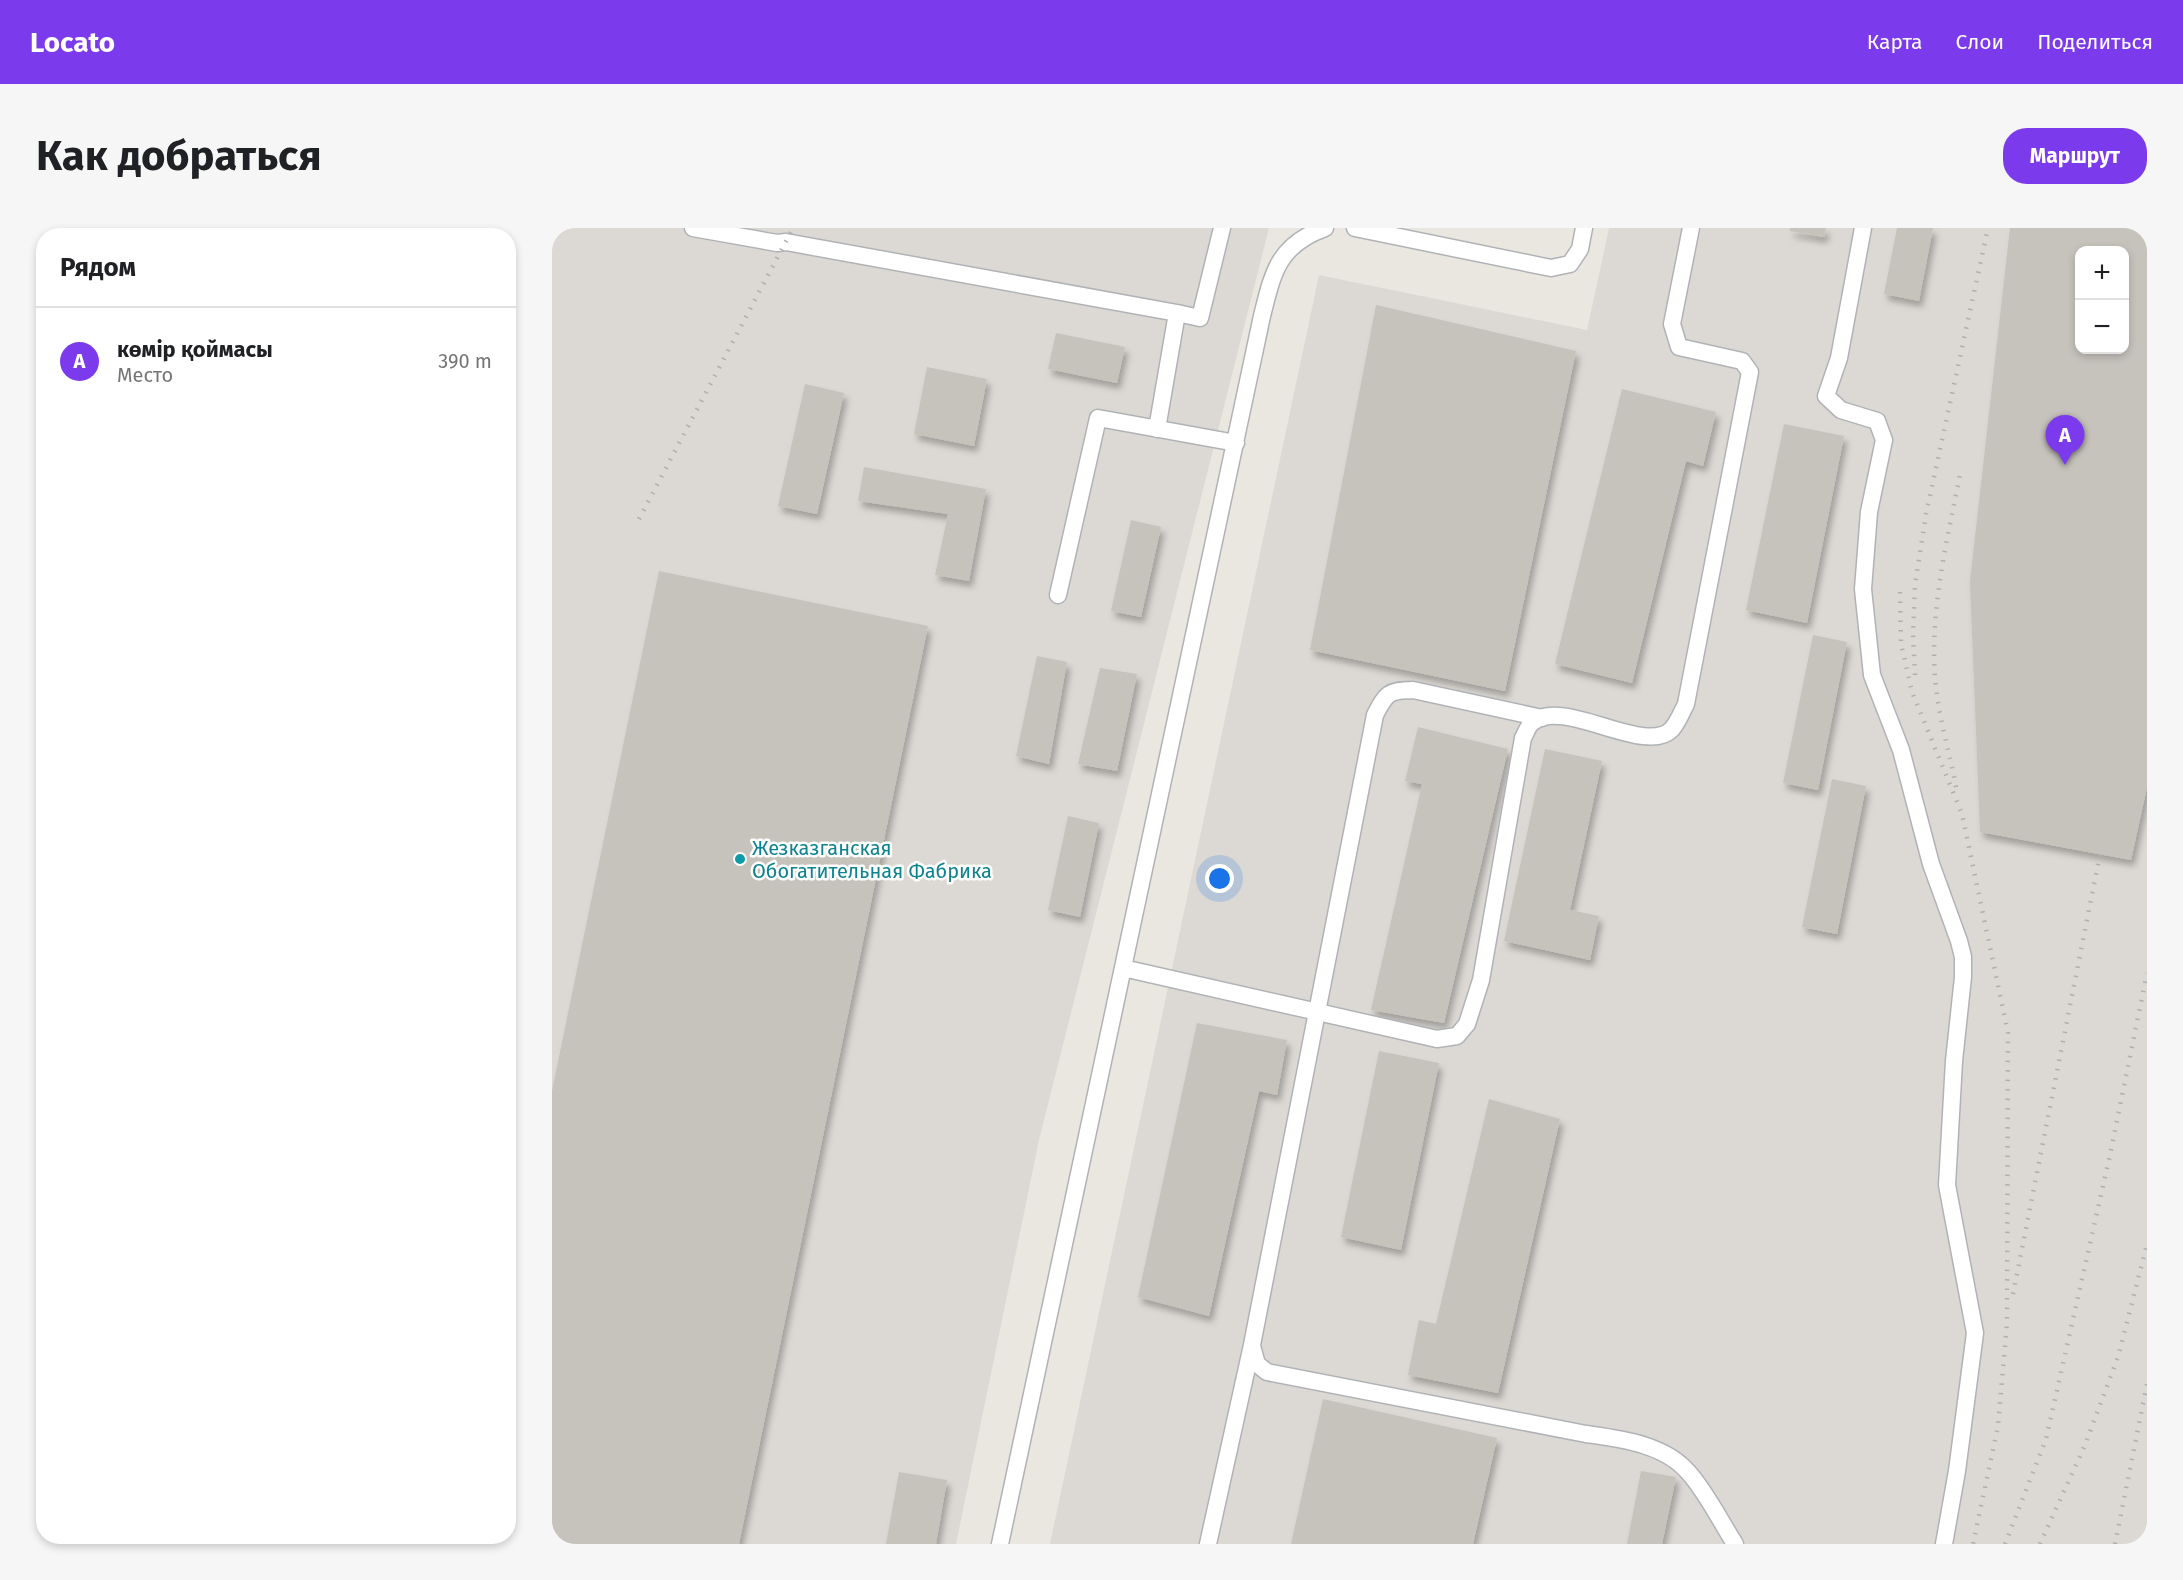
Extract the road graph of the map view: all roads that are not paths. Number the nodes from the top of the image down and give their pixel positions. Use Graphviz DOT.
graph roads {
  1 [pos="693,228"];
  2 [pos="1222,228"];
  3 [pos="1325,228"];
  4 [pos="1355,228"];
  5 [pos="1584,228"];
  6 [pos="1691,228"];
  7 [pos="1863,228"];
  8 [pos="780,235"];
  9 [pos="1177,313"];
  10 [pos="1157,429"];
  11 [pos="1236,443"];
  12 [pos="1058,595"];
  13 [pos="1542,718"];
  14 [pos="1123,968"];
  15 [pos="1318,1012"];
  16 [pos="1252,1345"];
  17 [pos="1722,1523"];
  18 [pos="1000,1544"];
  19 [pos="1208,1544"];
  20 [pos="1727,1544"];
  21 [pos="1735,1544"];
  22 [pos="1944,1544"];
  1 -- 8 [label="street"];
  2 -- 9 [label="street"];
  3 -- 11 [label="street"];
  4 -- 5 [label="street"];
  6 -- 13 [label="street"];
  7 -- 22 [label="street"];
  8 -- 9 [label="street"];
  9 -- 10 [label="street"];
  10 -- 11 [label="street"];
  10 -- 12 [label="street"];
  11 -- 14 [label="street"];
  13 -- 15 [label="street"];
  13 -- 15 [label="street"];
  14 -- 15 [label="street"];
  14 -- 18 [label="street"];
  15 -- 16 [label="street"];
  16 -- 17 [label="street"];
  16 -- 19 [label="street"];
  17 -- 20 [label="street"];
  17 -- 21 [label="street"];
}
